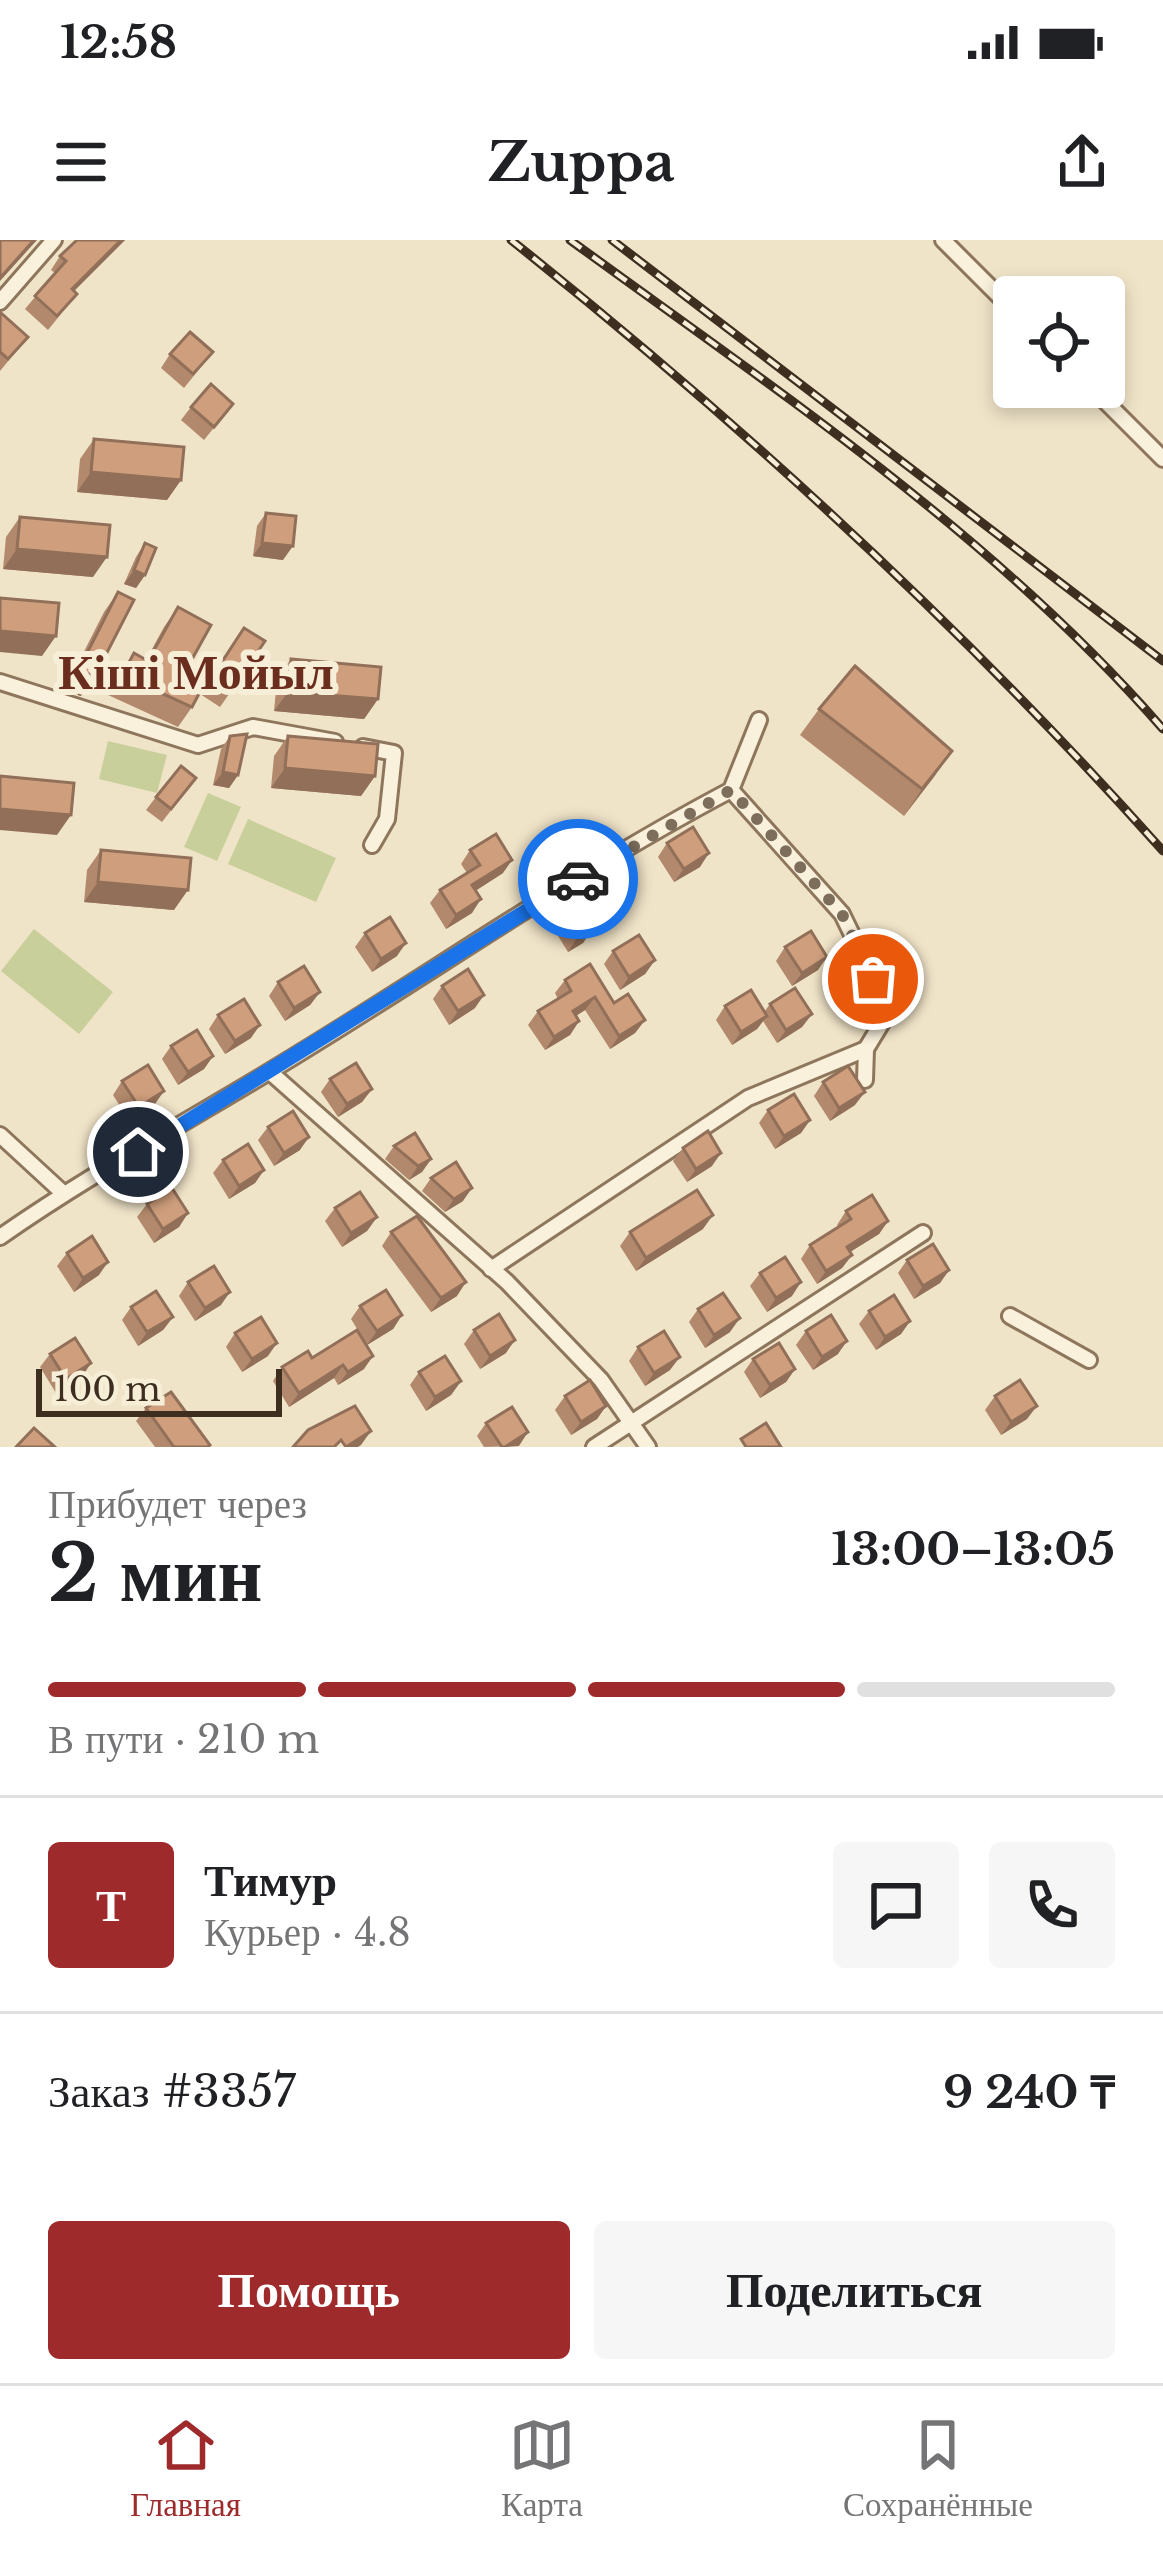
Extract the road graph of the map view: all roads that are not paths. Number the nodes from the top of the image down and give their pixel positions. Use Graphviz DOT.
graph roads {
  1 [pos="54,240"];
  2 [pos="943,240"];
  3 [pos="993,289"];
  4 [pos="0,302"];
  5 [pos="1111,408"];
  6 [pos="1163,459"];
  7 [pos="0,682"];
  8 [pos="759,720"];
  9 [pos="731,790"];
  10 [pos="372,845"];
  11 [pos="866,1049"];
  12 [pos="270,1072"];
  13 [pos="865,1080"];
  14 [pos="0,1135"];
  15 [pos="63,1193"];
  16 [pos="922,1233"];
  17 [pos="0,1237"];
  18 [pos="490,1269"];
  19 [pos="1010,1316"];
  20 [pos="1089,1360"];
  21 [pos="632,1420"];
  22 [pos="594,1447"];
  23 [pos="648,1447"];
  1 -- 4 [label="street"];
  2 -- 3 [label="street"];
  5 -- 6 [label="street"];
  7 -- 10 [label="street"];
  8 -- 9 [label="street"];
  9 -- 11 [label="street"];
  9 -- 12 [label="street"];
  11 -- 13 [label="street"];
  11 -- 18 [label="street"];
  12 -- 15 [label="street"];
  12 -- 18 [label="street"];
  14 -- 15 [label="street"];
  15 -- 17 [label="street"];
  16 -- 21 [label="street"];
  18 -- 21 [label="street"];
  19 -- 20 [label="street"];
  21 -- 22 [label="street"];
  21 -- 23 [label="street"];
}
